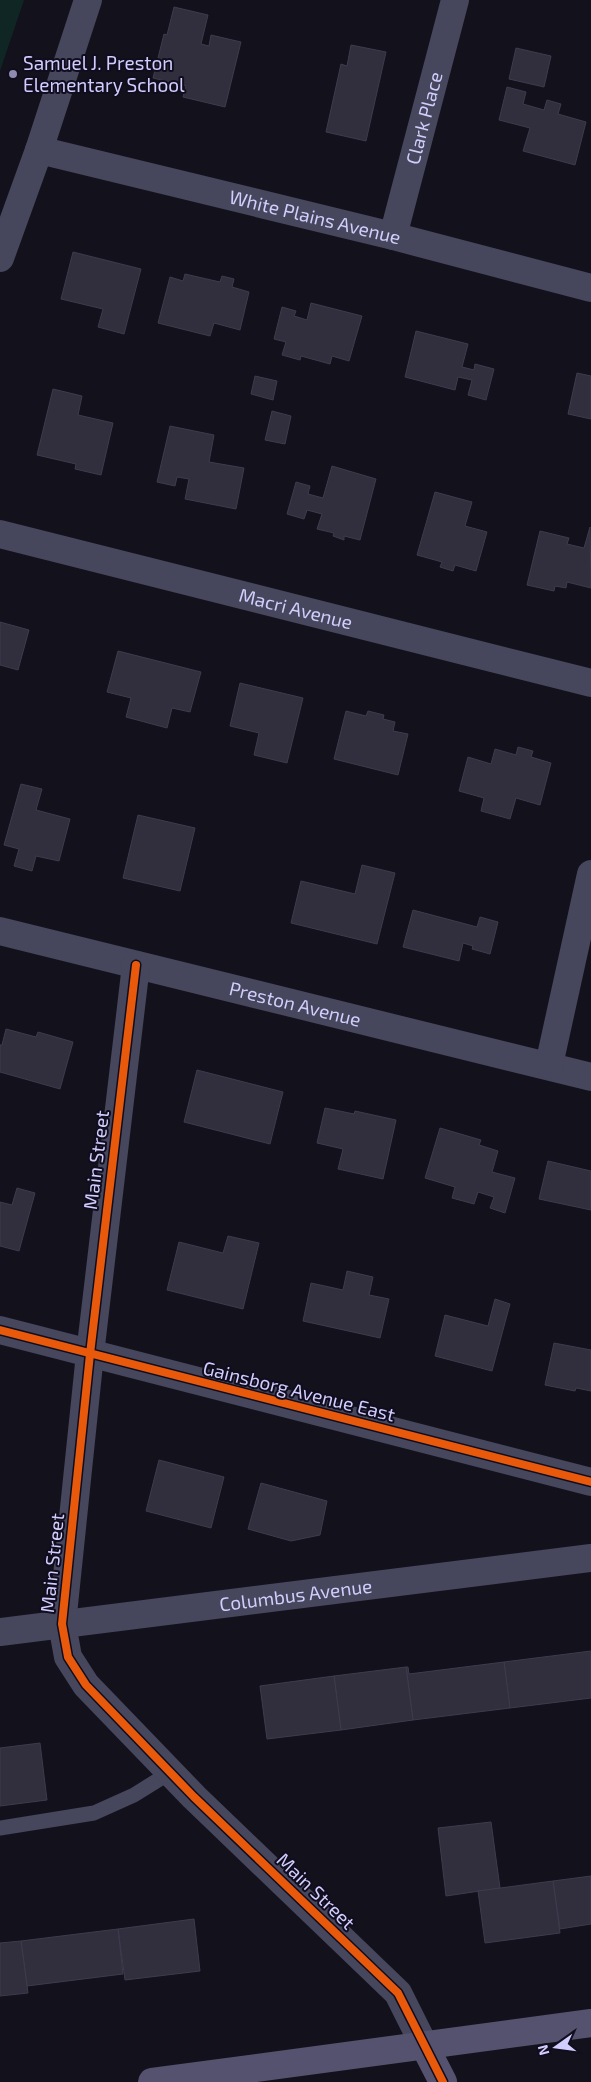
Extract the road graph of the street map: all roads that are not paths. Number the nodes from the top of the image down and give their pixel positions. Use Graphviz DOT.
graph roads {
  1 [pos="88,0"];
  2 [pos="455,0"];
  3 [pos="39,150"];
  4 [pos="393,236"];
  5 [pos="0,258"];
  6 [pos="591,288"];
  7 [pos="0,534"];
  8 [pos="591,683"];
  9 [pos="591,874"];
  10 [pos="0,931"];
  11 [pos="136,965"];
  12 [pos="548,1065"];
  13 [pos="591,1077"];
  14 [pos="2,1334"];
  15 [pos="90,1354"];
  16 [pos="591,1482"];
  17 [pos="591,1558"];
  18 [pos="62,1624"];
  19 [pos="0,1632"];
  20 [pos="171,1772"];
  21 [pos="0,1828"];
  22 [pos="591,2023"];
  23 [pos="424,2045"];
  24 [pos="152,2082"];
  25 [pos="443,2082"];
  1 -- 3 [label="street"];
  2 -- 4 [label="street, Clark Place"];
  3 -- 4 [label="street, White Plains Avenue"];
  3 -- 5 [label="street"];
  4 -- 6 [label="street, White Plains Avenue"];
  7 -- 8 [label="street, Macri Avenue"];
  9 -- 12 [label="street"];
  10 -- 11 [label="street, Preston Avenue"];
  11 -- 12 [label="street, Preston Avenue"];
  11 -- 15 [label="street, Main Street"];
  12 -- 13 [label="street, Preston Avenue"];
  14 -- 15 [label="street, Gainsborg Avenue East"];
  15 -- 16 [label="street, Gainsborg Avenue East"];
  15 -- 18 [label="street, Main Street"];
  17 -- 18 [label="street, Columbus Avenue"];
  18 -- 19 [label="street, Columbus Avenue"];
  18 -- 20 [label="street, Main Street"];
  20 -- 21 [label="lane"];
  20 -- 23 [label="street, Main Street"];
  22 -- 23 [label="street"];
  23 -- 24 [label="street"];
  23 -- 25 [label="street, Main Street"];
}
